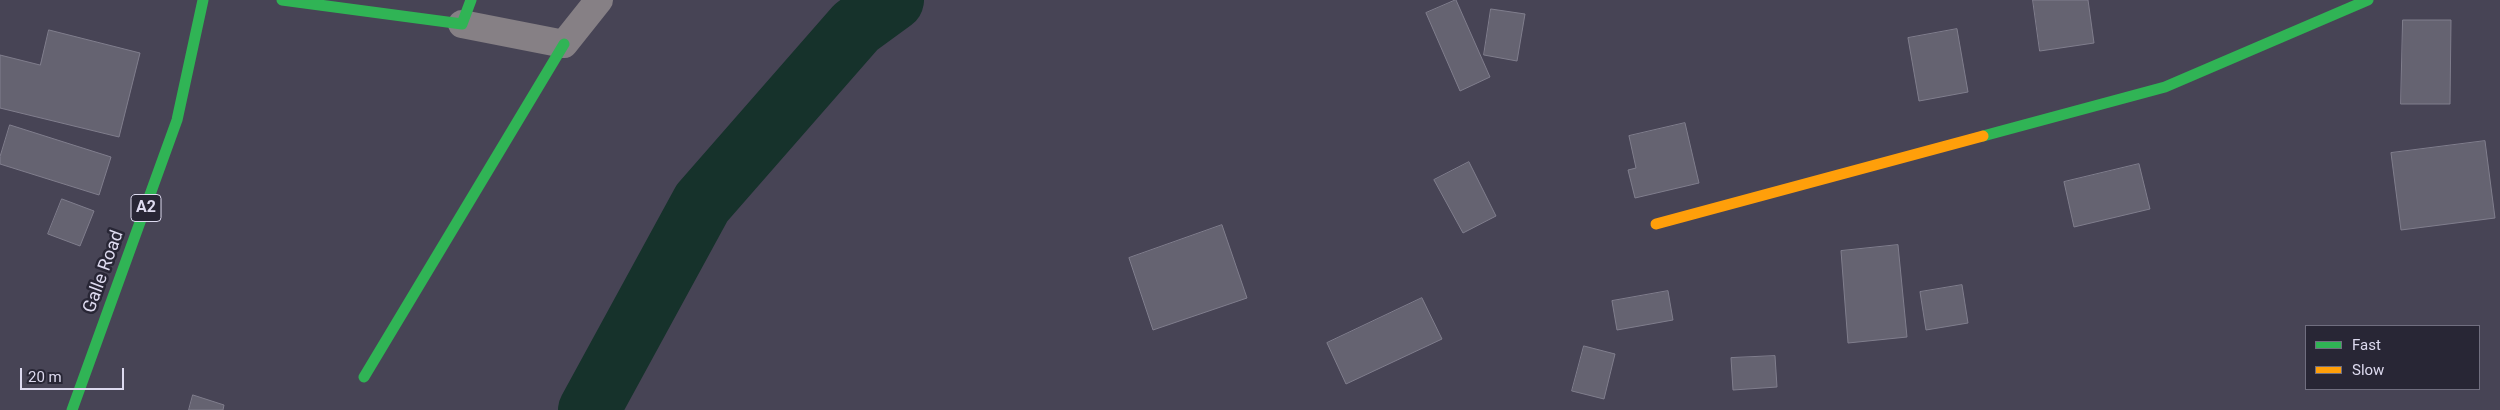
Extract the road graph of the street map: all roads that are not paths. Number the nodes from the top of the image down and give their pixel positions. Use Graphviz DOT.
graph roads {
  1 [pos="203,0"];
  2 [pos="282,0"];
  3 [pos="599,0"];
  4 [pos="2368,0"];
  5 [pos="466,12"];
  6 [pos="564,44"];
  7 [pos="1656,224"];
  8 [pos="364,377"];
  9 [pos="72,410"];
  1 -- 9 [label="main road, Galle Road / A2"];
  2 -- 5 [label="main road"];
  3 -- 6 [label="street"];
  4 -- 7 [label="main road"];
  5 -- 6 [label="street"];
  6 -- 8 [label="main road"];
}
